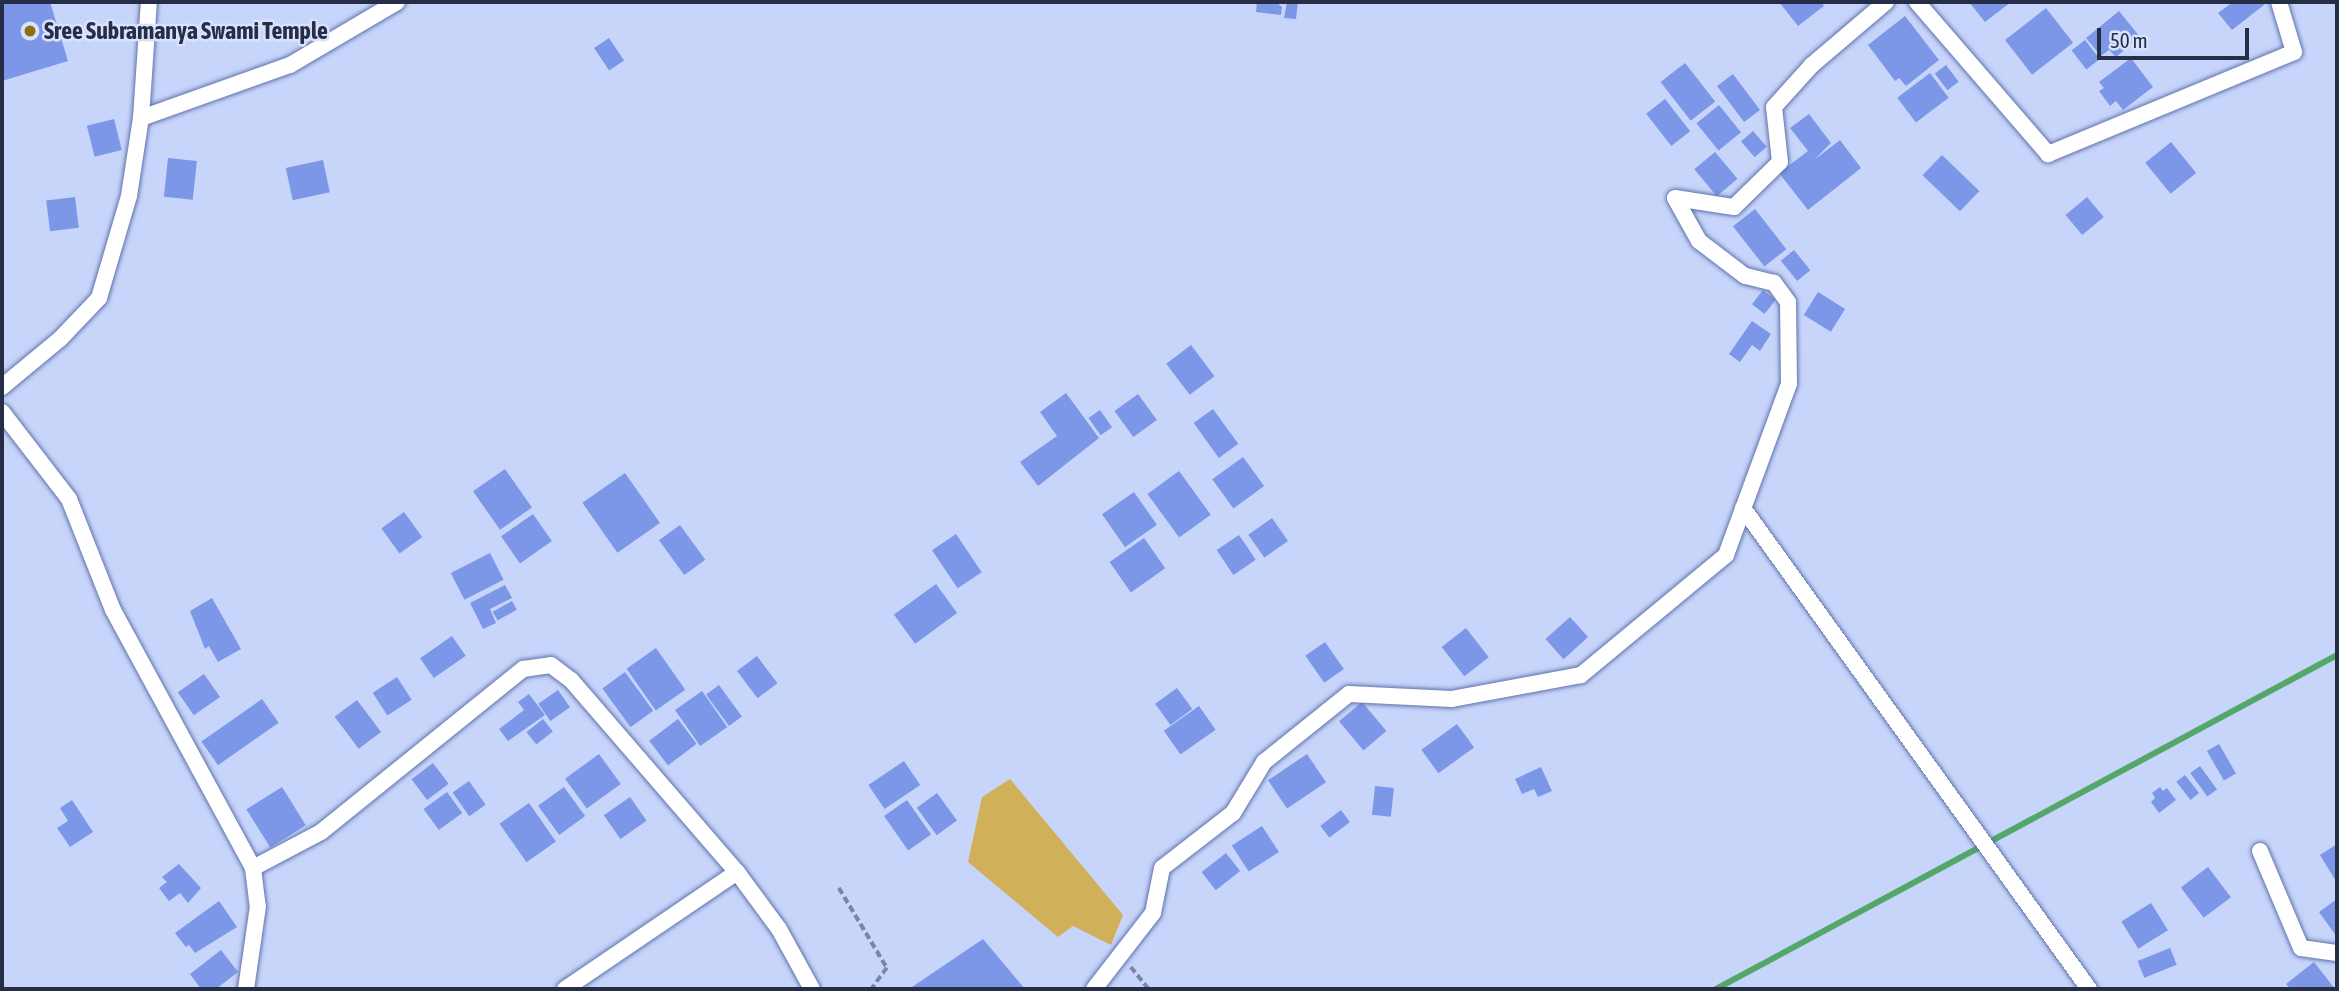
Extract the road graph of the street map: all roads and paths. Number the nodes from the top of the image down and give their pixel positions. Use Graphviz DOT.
graph roads {
  1 [pos="149,2"];
  2 [pos="397,2"];
  3 [pos="1886,2"];
  4 [pos="1917,2"];
  5 [pos="2280,2"];
  6 [pos="141,118"];
  7 [pos="2,387"];
  8 [pos="2,412"];
  9 [pos="1743,508"];
  10 [pos="2260,851"];
  11 [pos="253,868"];
  12 [pos="737,873"];
  13 [pos="839,888"];
  14 [pos="2337,953"];
  15 [pos="1121,954"];
  16 [pos="246,989"];
  17 [pos="565,989"];
  18 [pos="812,989"];
  19 [pos="872,989"];
  20 [pos="1094,989"];
  21 [pos="1149,989"];
  22 [pos="2089,989"];
  1 -- 6 [label="street"];
  2 -- 6 [label="street"];
  3 -- 9 [label="street"];
  4 -- 5 [label="street"];
  6 -- 7 [label="street"];
  8 -- 11 [label="street"];
  9 -- 15 [label="street"];
  9 -- 22 [label="street"];
  10 -- 14 [label="street"];
  11 -- 12 [label="street"];
  11 -- 16 [label="street"];
  12 -- 17 [label="street"];
  12 -- 18 [label="street"];
  13 -- 19 [label="path"];
  15 -- 20 [label="street"];
  15 -- 21 [label="path"];
}
